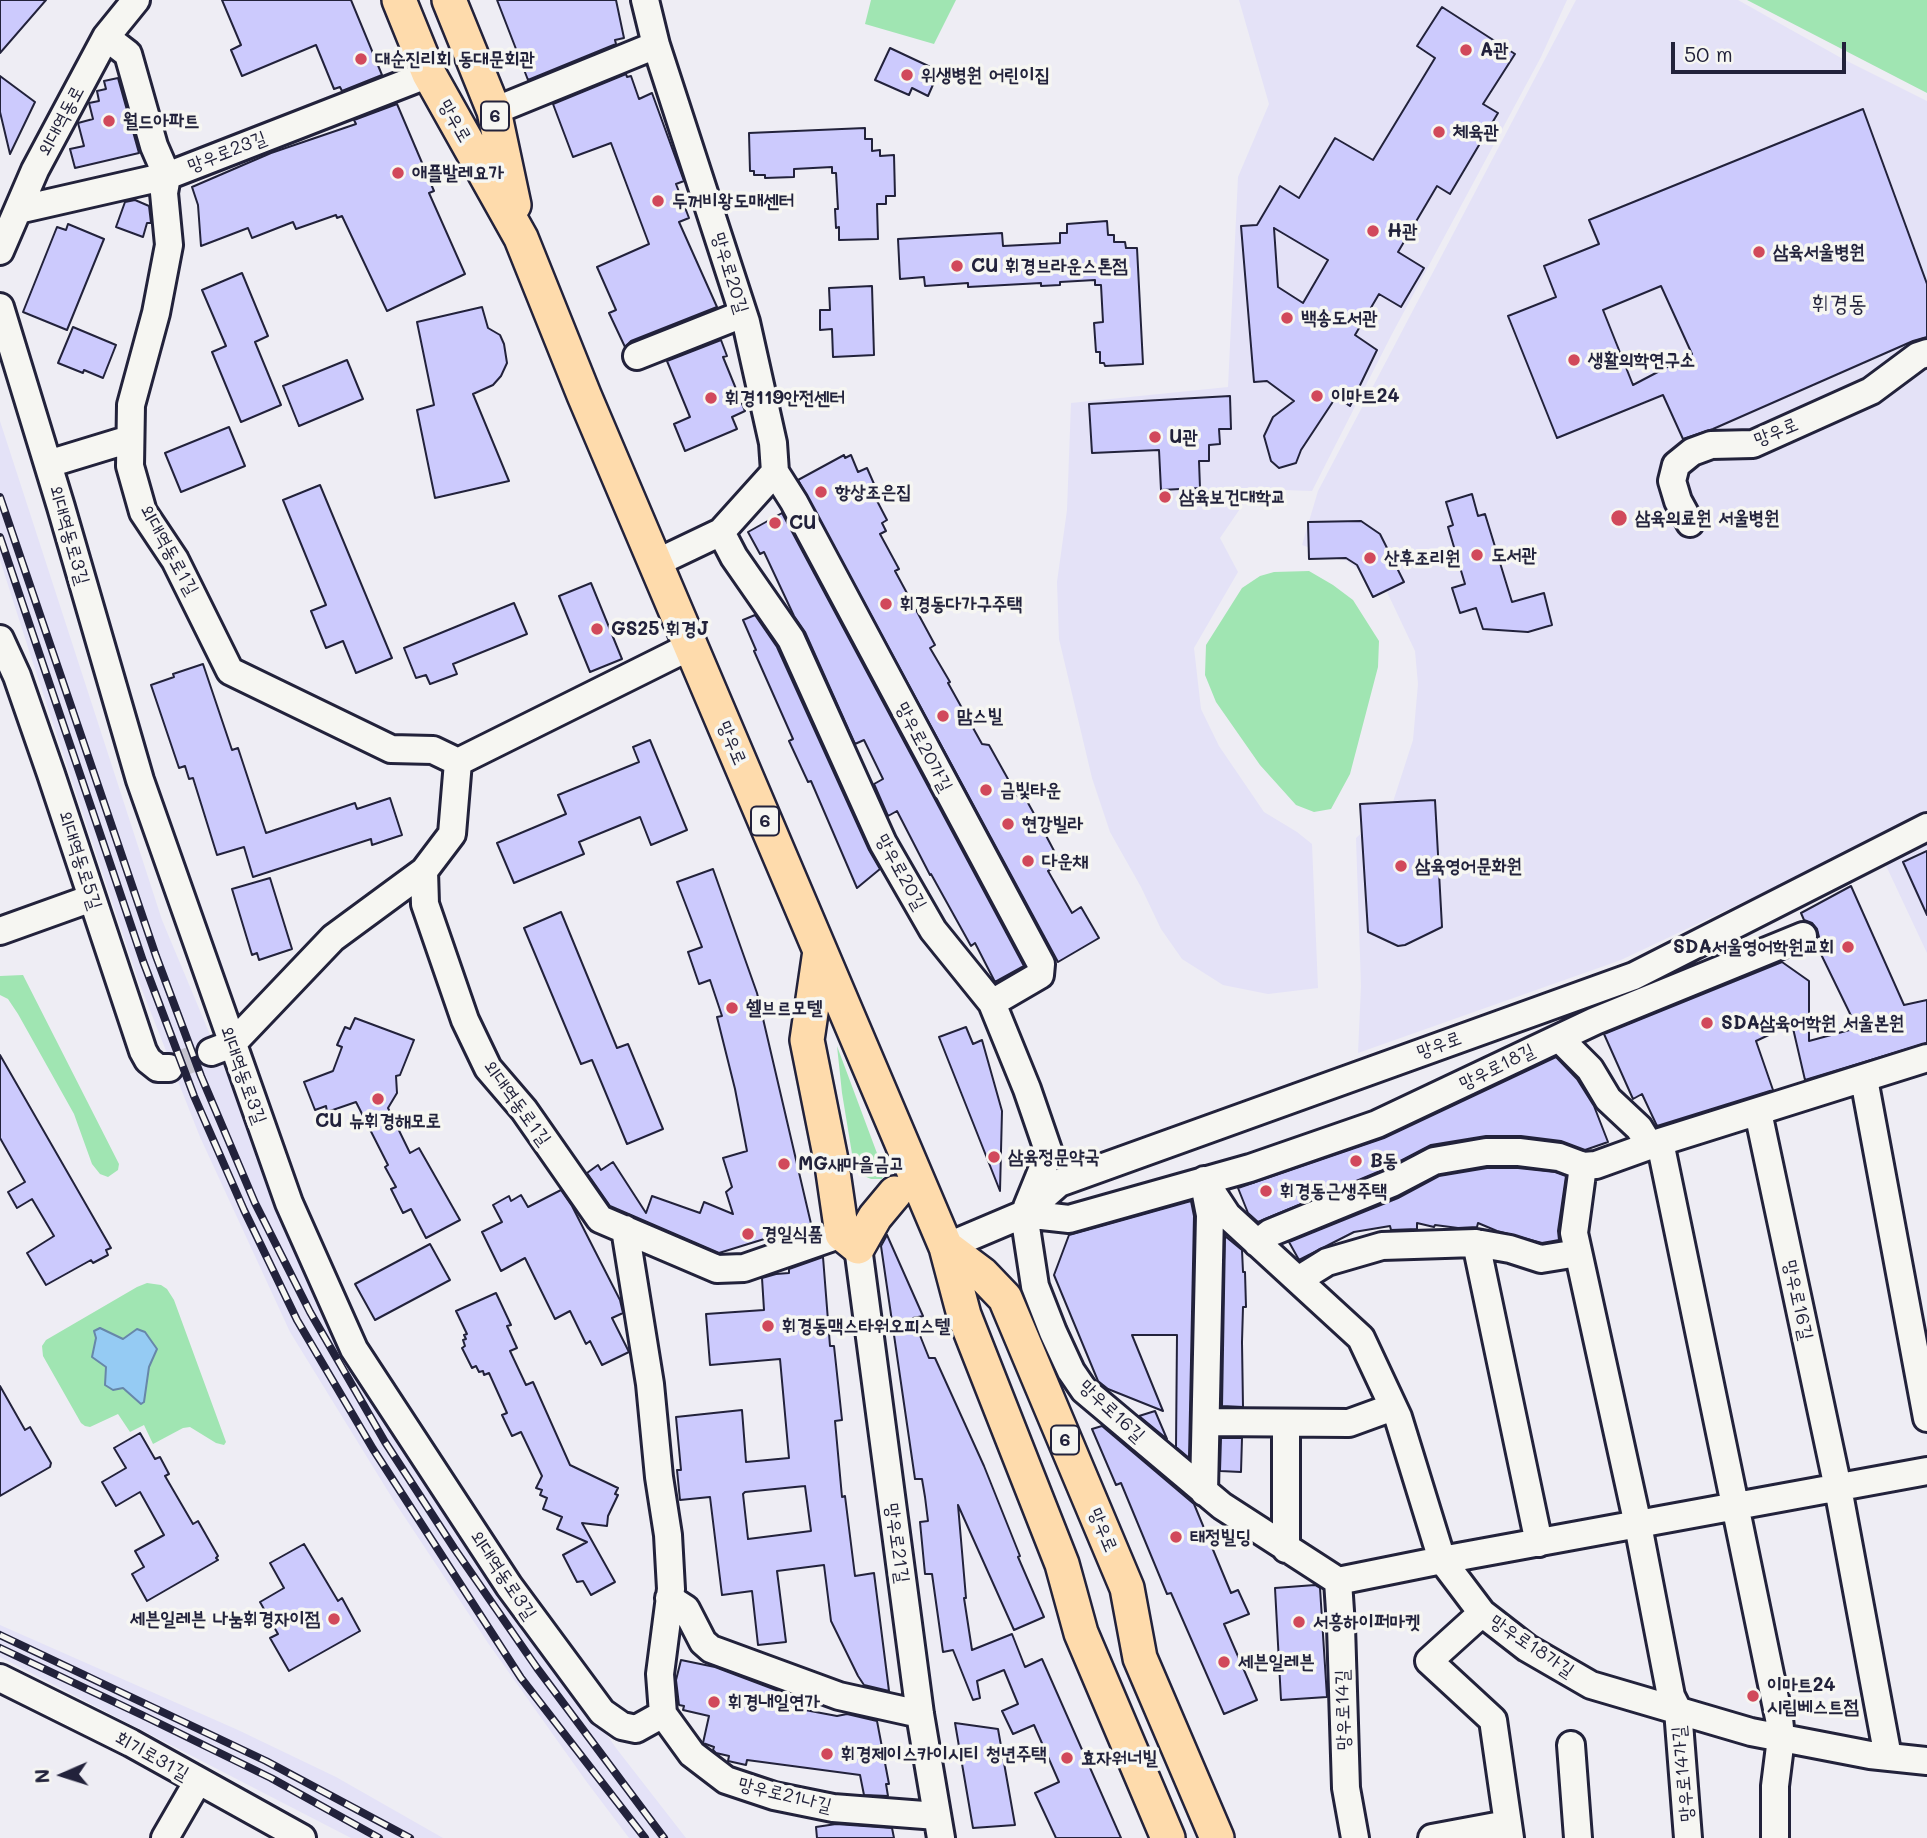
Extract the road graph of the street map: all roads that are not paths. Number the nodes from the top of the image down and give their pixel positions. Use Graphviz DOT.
graph roads {
  1 [pos="136,0"];
  2 [pos="399,0"];
  3 [pos="449,0"];
  4 [pos="645,0"];
  5 [pos="106,37"];
  6 [pos="656,45"];
  7 [pos="429,74"];
  8 [pos="494,111"];
  9 [pos="167,176"];
  10 [pos="18,210"];
  11 [pos="521,238"];
  12 [pos="0,251"];
  13 [pos="0,307"];
  14 [pos="743,314"];
  15 [pos="1927,354"];
  16 [pos="637,356"];
  17 [pos="130,439"];
  18 [pos="48,464"];
  19 [pos="775,472"];
  20 [pos="1690,523"];
  21 [pos="721,532"];
  22 [pos="656,563"];
  23 [pos="0,639"];
  24 [pos="691,646"];
  25 [pos="458,762"];
  26 [pos="1927,827"];
  27 [pos="424,871"];
  28 [pos="92,898"];
  29 [pos="0,931"];
  30 [pos="1803,936"];
  31 [pos="820,951"];
  32 [pos="992,1003"];
  33 [pos="1559,1038"];
  34 [pos="221,1048"];
  35 [pos="1927,1058"];
  36 [pos="169,1068"];
  37 [pos="1864,1079"];
  38 [pos="1758,1112"];
  39 [pos="1655,1144"];
  40 [pos="832,1165"];
  41 [pos="1583,1166"];
  42 [pos="1204,1180"];
  43 [pos="907,1189"];
  44 [pos="1024,1214"];
  45 [pos="625,1229"];
  46 [pos="850,1240"];
  47 [pos="1257,1243"];
  48 [pos="1476,1243"];
  49 [pos="946,1247"];
  50 [pos="1578,1253"];
  51 [pos="1298,1280"];
  52 [pos="1393,1407"];
  53 [pos="1927,1418"];
  54 [pos="1206,1422"];
  55 [pos="1286,1423"];
  56 [pos="1927,1471"];
  57 [pos="1838,1488"];
  58 [pos="1204,1492"];
  59 [pos="1736,1507"];
  60 [pos="1638,1525"];
  61 [pos="1539,1542"];
  62 [pos="1286,1549"];
  63 [pos="1442,1560"];
  64 [pos="1338,1581"];
  65 [pos="669,1598"];
  66 [pos="1482,1613"];
  67 [pos="0,1678"];
  68 [pos="1678,1710"];
  69 [pos="663,1714"];
  70 [pos="920,1714"];
  71 [pos="1782,1738"];
  72 [pos="1571,1745"];
  73 [pos="1888,1757"];
  74 [pos="1927,1761"];
  75 [pos="198,1781"];
  76 [pos="939,1827"];
  77 [pos="1509,1831"];
  78 [pos="165,1838"];
  79 [pos="302,1838"];
  80 [pos="1168,1838"];
  81 [pos="1217,1838"];
  82 [pos="1354,1838"];
  83 [pos="1432,1838"];
  84 [pos="1578,1838"];
  85 [pos="1688,1838"];
  86 [pos="1774,1838"];
  1 -- 5 [label="street, 외대역동로"];
  2 -- 7 [label="main road, 망우로 / 6"];
  3 -- 8 [label="main road, 망우로 / 6"];
  4 -- 6 [label="street, 망우로20길"];
  5 -- 9 [label="street, 외대역동로1길"];
  5 -- 10 [label="street, 외대역동로"];
  6 -- 8 [label="street, 망우로"];
  6 -- 14 [label="street, 망우로20길"];
  7 -- 9 [label="street, 망우로23길"];
  7 -- 11 [label="main road, 망우로 / 6"];
  8 -- 11 [label="main road, 망우로 / 6"];
  9 -- 10 [label="street, 망우로23길"];
  9 -- 17 [label="street, 외대역동로1길"];
  10 -- 12 [label="street, 외대역동로"];
  11 -- 22 [label="main road, 망우로 / 6"];
  13 -- 18 [label="street, 외대역동로3길"];
  14 -- 16 [label="street"];
  14 -- 19 [label="street, 망우로20길"];
  15 -- 20 [label="street, 망우로"];
  17 -- 18 [label="street"];
  17 -- 25 [label="street, 외대역동로1길"];
  18 -- 34 [label="street, 외대역동로3길"];
  19 -- 21 [label="street"];
  19 -- 32 [label="street, 망우로20가길"];
  21 -- 22 [label="street"];
  21 -- 32 [label="street, 망우로20길"];
  22 -- 24 [label="main road, 망우로 / 6"];
  23 -- 28 [label="street, 외대역동로5길"];
  24 -- 25 [label="street"];
  24 -- 31 [label="main road, 망우로 / 6"];
  25 -- 27 [label="street"];
  26 -- 44 [label="street, 망우로"];
  27 -- 34 [label="street"];
  27 -- 45 [label="street, 외대역동로1길"];
  28 -- 29 [label="street"];
  28 -- 36 [label="street, 외대역동로5길"];
  30 -- 33 [label="street"];
  31 -- 40 [label="main road"];
  31 -- 43 [label="main road, 망우로 / 6"];
  32 -- 44 [label="street, 망우로20길"];
  33 -- 39 [label="street, 망우로18길"];
  33 -- 42 [label="street, 망우로18길"];
  34 -- 69 [label="street, 외대역동로3길"];
  35 -- 37 [label="street"];
  37 -- 38 [label="street"];
  37 -- 53 [label="street"];
  38 -- 39 [label="street"];
  38 -- 57 [label="street, 망우로16길"];
  39 -- 41 [label="street"];
  39 -- 59 [label="street"];
  40 -- 43 [label="main road"];
  40 -- 46 [label="main road"];
  41 -- 47 [label="street"];
  41 -- 50 [label="street"];
  42 -- 44 [label="street, 망우로18길"];
  42 -- 47 [label="street, 망우로18가길"];
  42 -- 54 [label="street"];
  43 -- 46 [label="main road"];
  43 -- 49 [label="main road, 망우로 / 6"];
  44 -- 49 [label="street, 망우로"];
  44 -- 58 [label="street, 망우로16길"];
  45 -- 46 [label="street, 외대역동로1길"];
  45 -- 65 [label="street"];
  46 -- 70 [label="street, 망우로21길"];
  47 -- 51 [label="street, 망우로18가길"];
  48 -- 50 [label="street"];
  48 -- 51 [label="street"];
  48 -- 61 [label="street"];
  49 -- 80 [label="main road, 망우로 / 6"];
  49 -- 81 [label="main road, 망우로 / 6"];
  50 -- 60 [label="street"];
  51 -- 52 [label="street, 망우로18가길"];
  52 -- 55 [label="street"];
  52 -- 63 [label="street, 망우로18가길"];
  54 -- 55 [label="street"];
  54 -- 58 [label="street"];
  55 -- 62 [label="street"];
  56 -- 57 [label="street"];
  57 -- 59 [label="street"];
  57 -- 73 [label="street"];
  58 -- 62 [label="street, 망우로16길"];
  59 -- 60 [label="street"];
  59 -- 71 [label="street"];
  60 -- 61 [label="street"];
  60 -- 68 [label="street"];
  61 -- 63 [label="street"];
  62 -- 64 [label="street, 망우로16길"];
  63 -- 64 [label="street"];
  63 -- 66 [label="street, 망우로18가길"];
  64 -- 82 [label="street, 망우로14길"];
  65 -- 69 [label="street"];
  65 -- 70 [label="street"];
  66 -- 68 [label="street, 망우로18가길"];
  66 -- 77 [label="street"];
  67 -- 75 [label="street, 회기로31길"];
  68 -- 71 [label="street, 망우로18가길"];
  68 -- 85 [label="street, 망우로14가길"];
  69 -- 76 [label="street, 망우로21나길"];
  70 -- 76 [label="street, 망우로21길"];
  71 -- 73 [label="street, 망우로18가길"];
  71 -- 86 [label="street"];
  72 -- 84 [label="street"];
  73 -- 74 [label="street, 망우로18가길"];
  75 -- 78 [label="street"];
  75 -- 79 [label="street, 회기로31길"];
  77 -- 83 [label="street"];
}
